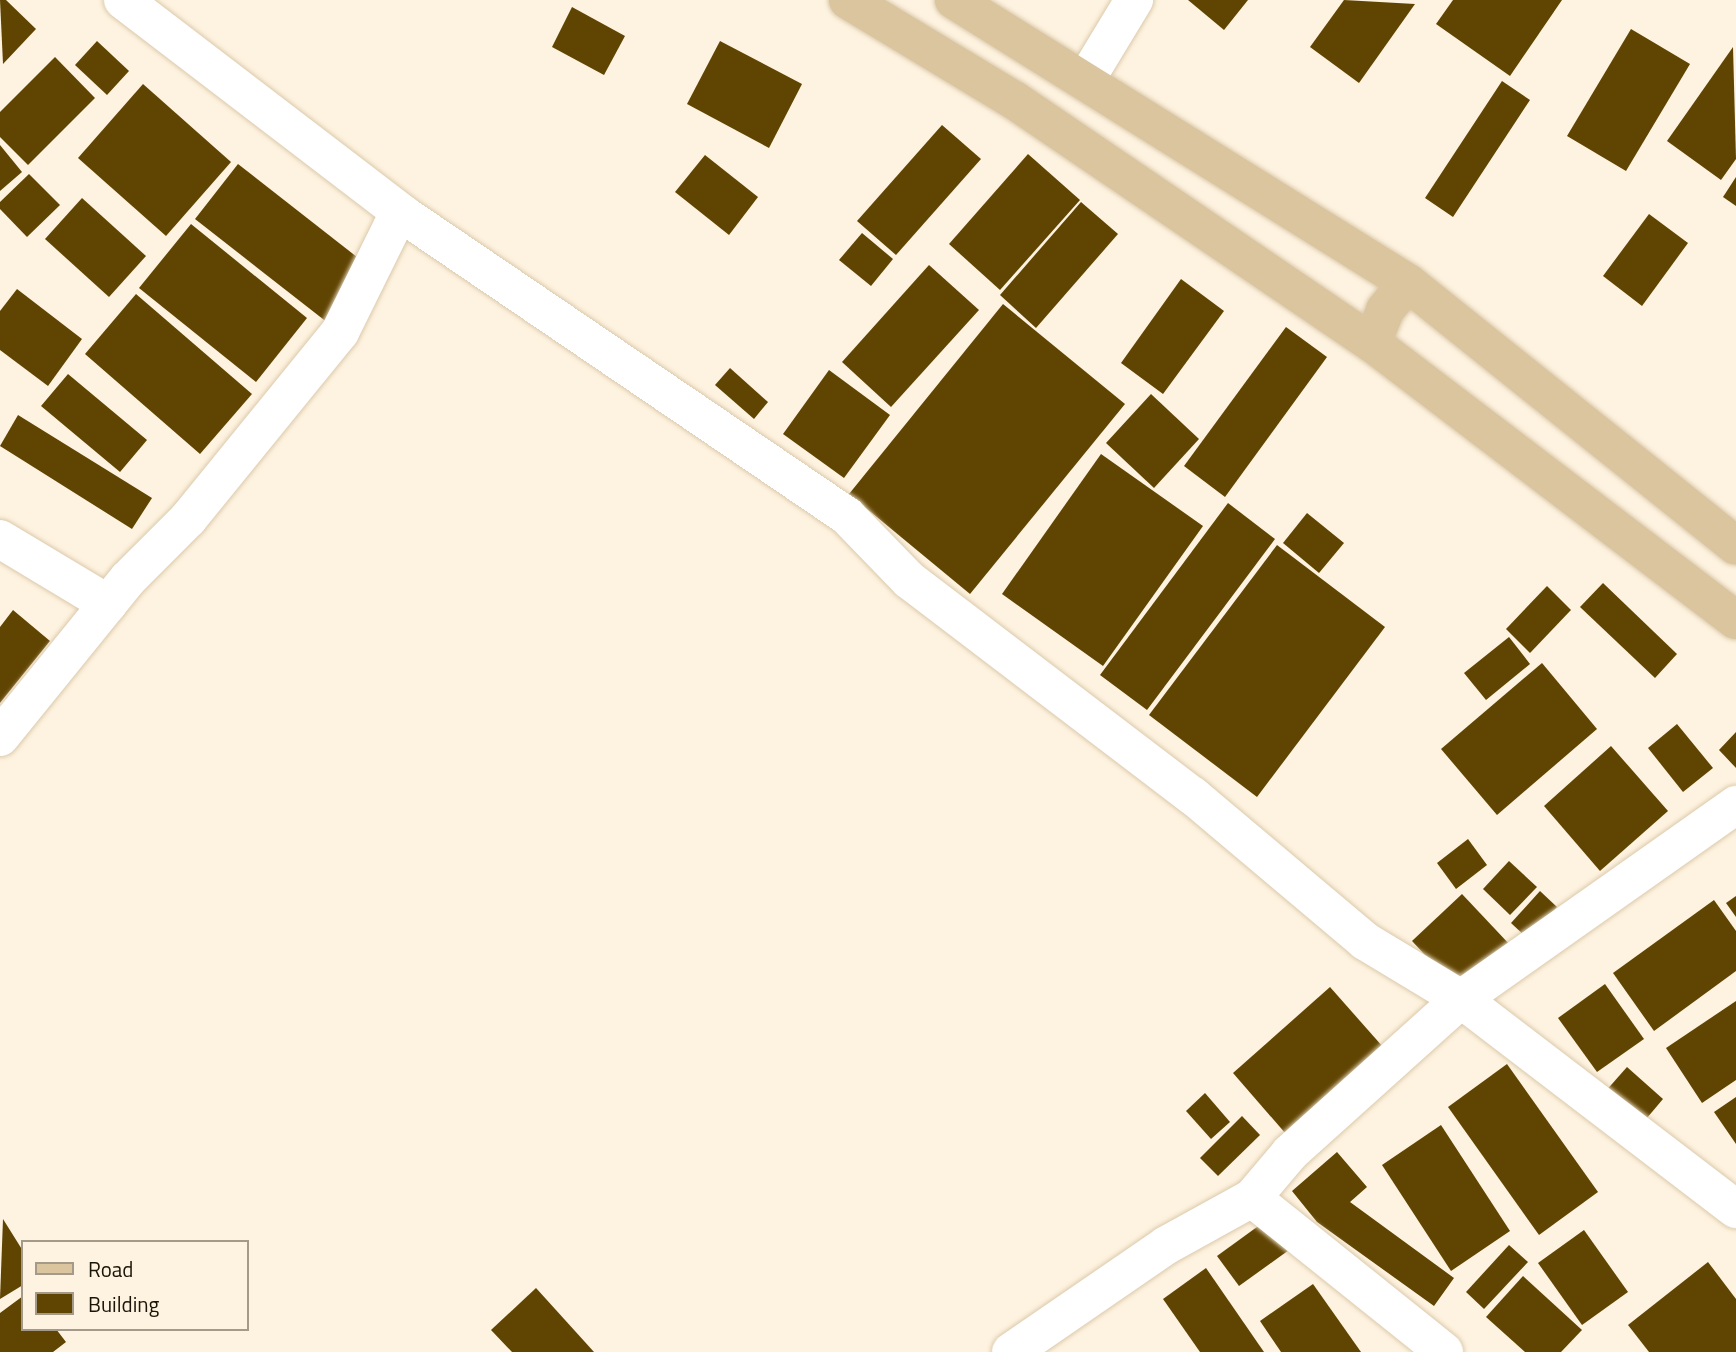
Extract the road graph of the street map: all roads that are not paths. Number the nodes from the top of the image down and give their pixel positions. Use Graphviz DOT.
graph roads {
  1 [pos="122,0"];
  2 [pos="848,0"];
  3 [pos="954,0"];
  4 [pos="1133,0"];
  5 [pos="1085,81"];
  6 [pos="404,215"];
  7 [pos="1408,284"];
  8 [pos="1372,343"];
  9 [pos="0,539"];
  10 [pos="1736,546"];
  11 [pos="108,604"];
  12 [pos="1736,620"];
  13 [pos="0,737"];
  14 [pos="1736,805"];
  15 [pos="1461,999"];
  16 [pos="1252,1198"];
  17 [pos="1736,1209"];
  18 [pos="1011,1352"];
  19 [pos="1444,1352"];
  1 -- 6 [label="street"];
  2 -- 8 [label="main road"];
  3 -- 5 [label="main road"];
  4 -- 5 [label="street"];
  5 -- 7 [label="main road"];
  6 -- 11 [label="street"];
  6 -- 15 [label="street"];
  7 -- 8 [label="main road"];
  7 -- 10 [label="main road"];
  8 -- 12 [label="main road"];
  9 -- 11 [label="street"];
  11 -- 13 [label="street"];
  14 -- 15 [label="street"];
  15 -- 16 [label="street"];
  15 -- 17 [label="street"];
  16 -- 18 [label="street"];
  16 -- 19 [label="street"];
}
